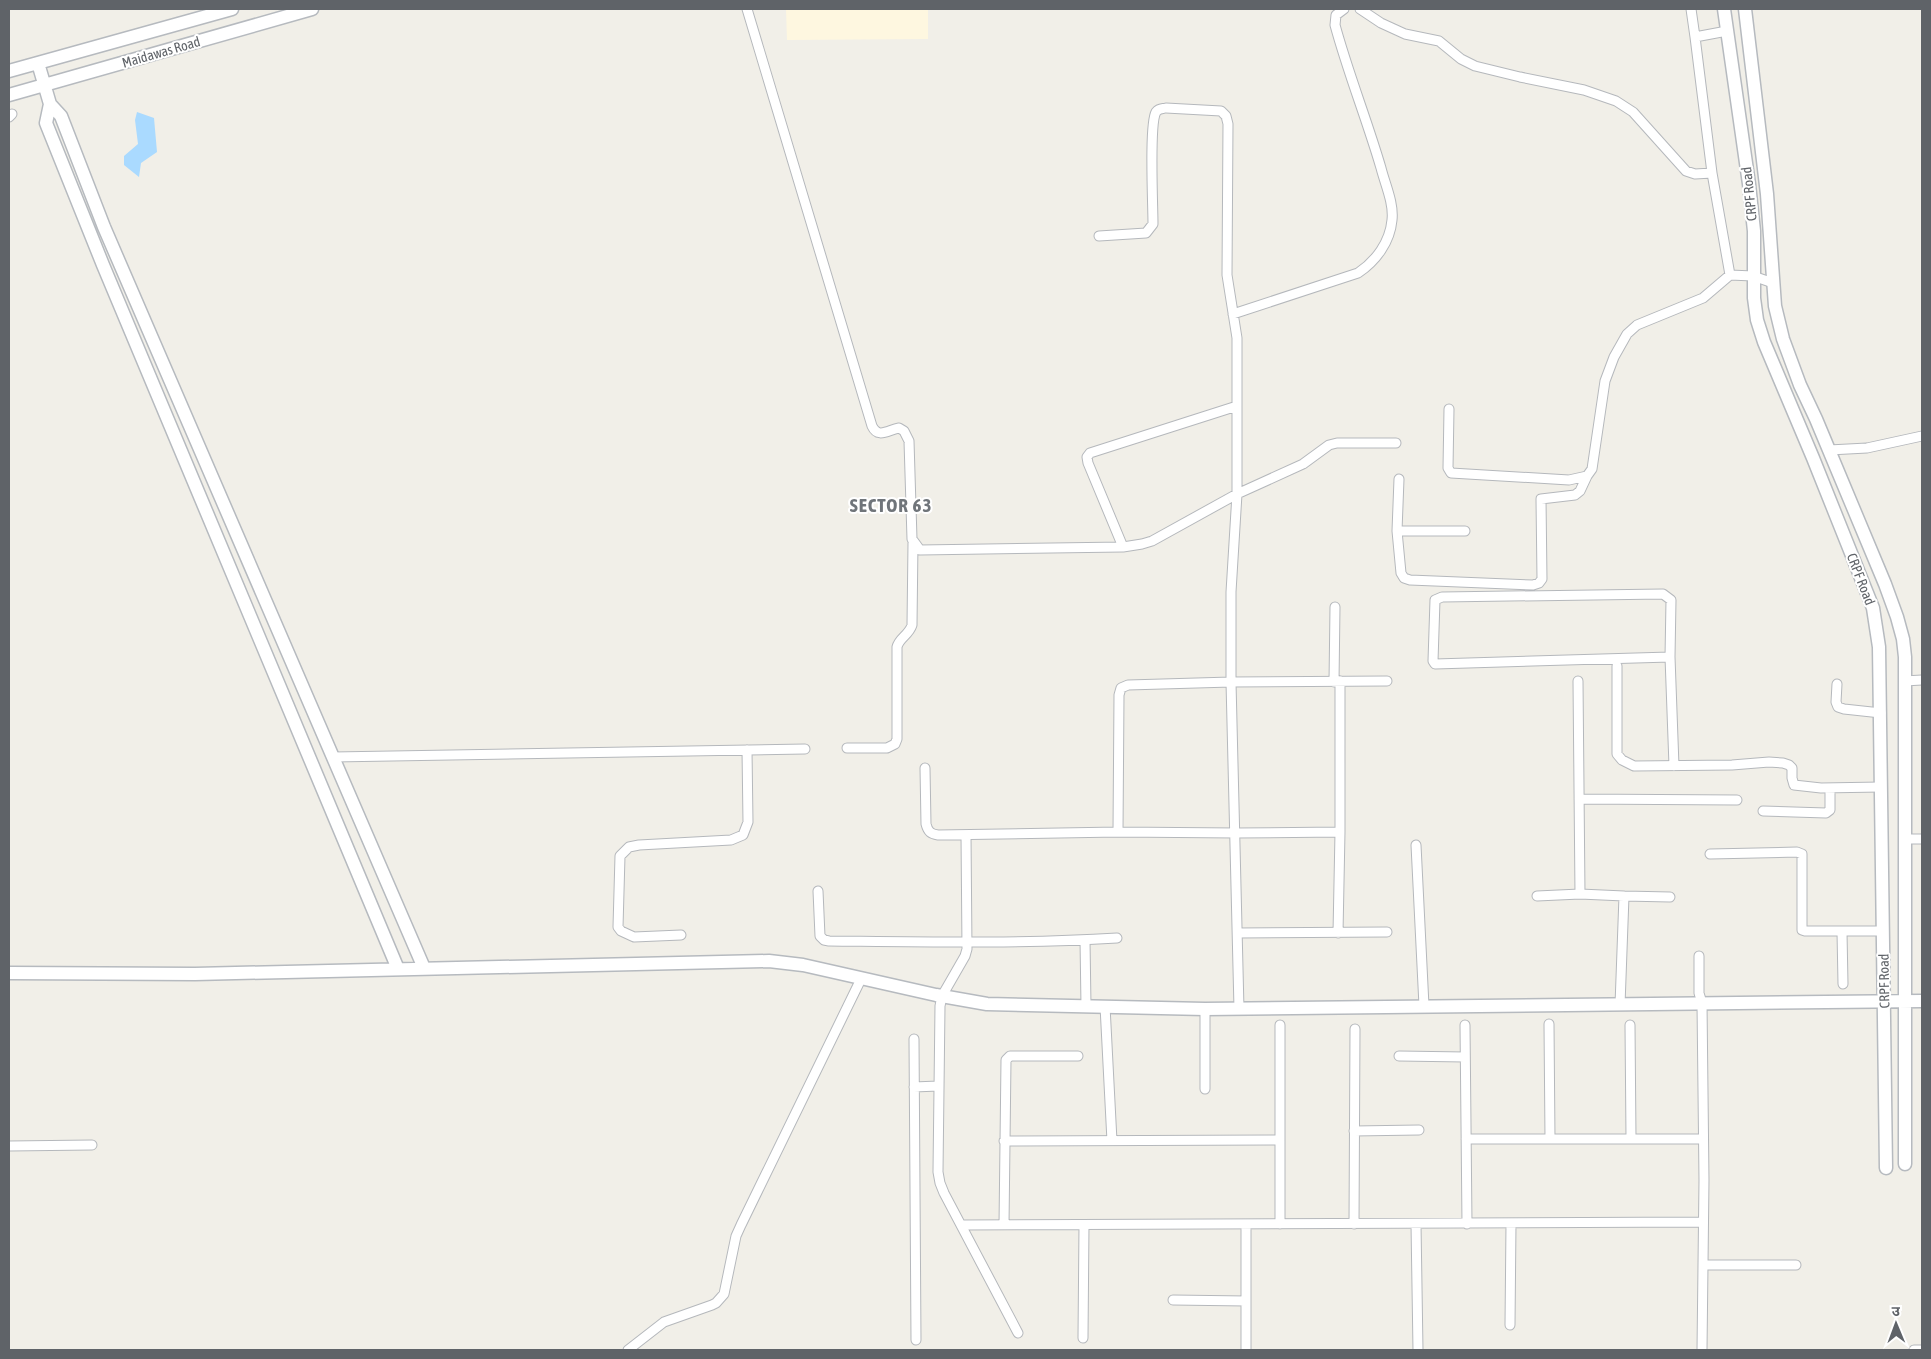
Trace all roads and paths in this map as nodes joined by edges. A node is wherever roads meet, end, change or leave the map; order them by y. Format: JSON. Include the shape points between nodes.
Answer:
{"nodes":[{"id":1,"x":232,"y":9,"type":"edge"},
{"id":2,"x":312,"y":9,"type":"edge"},
{"id":3,"x":748,"y":9,"type":"edge"},
{"id":4,"x":1344,"y":9,"type":"edge"},
{"id":5,"x":1360,"y":9,"type":"edge"},
{"id":6,"x":1691,"y":9,"type":"edge"},
{"id":7,"x":1724,"y":9,"type":"edge"},
{"id":8,"x":1745,"y":9,"type":"edge"},
{"id":9,"x":1727,"y":31,"type":"junction"},
{"id":10,"x":1695,"y":37,"type":"junction"},
{"id":11,"x":38,"y":63,"type":"junction"},
{"id":12,"x":9,"y":71,"type":"edge"},
{"id":13,"x":46,"y":85,"type":"junction"},
{"id":14,"x":9,"y":95,"type":"edge"},
{"id":15,"x":50,"y":104,"type":"junction"},
{"id":16,"x":1712,"y":173,"type":"junction"},
{"id":17,"x":1099,"y":236,"type":"dead end"},
{"id":18,"x":1730,"y":275,"type":"junction"},
{"id":19,"x":1753,"y":276,"type":"junction"},
{"id":20,"x":1774,"y":282,"type":"junction"},
{"id":21,"x":1233,"y":314,"type":"junction"},
{"id":22,"x":1237,"y":406,"type":"junction"},
{"id":23,"x":1449,"y":409,"type":"dead end"},
{"id":24,"x":1922,"y":436,"type":"edge"},
{"id":25,"x":1396,"y":443,"type":"dead end"},
{"id":26,"x":1829,"y":450,"type":"junction"},
{"id":27,"x":1587,"y":476,"type":"junction"},
{"id":28,"x":1399,"y":479,"type":"dead end"},
{"id":29,"x":1236,"y":494,"type":"junction"},
{"id":30,"x":1465,"y":530,"type":"dead end"},
{"id":31,"x":1397,"y":531,"type":"junction"},
{"id":32,"x":913,"y":543,"type":"junction"},
{"id":33,"x":1123,"y":547,"type":"junction"},
{"id":34,"x":1335,"y":607,"type":"dead end"},
{"id":35,"x":1670,"y":657,"type":"junction"},
{"id":36,"x":1617,"y":666,"type":"dead end"},
{"id":37,"x":1922,"y":680,"type":"edge"},
{"id":38,"x":1387,"y":681,"type":"dead end"},
{"id":39,"x":1578,"y":681,"type":"dead end"},
{"id":40,"x":1904,"y":681,"type":"junction"},
{"id":41,"x":1231,"y":682,"type":"junction"},
{"id":42,"x":1337,"y":682,"type":"junction"},
{"id":43,"x":1837,"y":684,"type":"dead end"},
{"id":44,"x":1881,"y":713,"type":"junction"},
{"id":45,"x":805,"y":748,"type":"dead end"},
{"id":46,"x":847,"y":748,"type":"dead end"},
{"id":47,"x":748,"y":750,"type":"junction"},
{"id":48,"x":333,"y":757,"type":"junction"},
{"id":49,"x":1674,"y":766,"type":"junction"},
{"id":50,"x":925,"y":768,"type":"dead end"},
{"id":51,"x":1881,"y":787,"type":"junction"},
{"id":52,"x":1830,"y":788,"type":"junction"},
{"id":53,"x":1579,"y":799,"type":"junction"},
{"id":54,"x":1737,"y":800,"type":"dead end"},
{"id":55,"x":1763,"y":811,"type":"dead end"},
{"id":56,"x":1118,"y":832,"type":"junction"},
{"id":57,"x":1340,"y":832,"type":"junction"},
{"id":58,"x":1236,"y":834,"type":"junction"},
{"id":59,"x":966,"y":835,"type":"junction"},
{"id":60,"x":1905,"y":839,"type":"junction"},
{"id":61,"x":1922,"y":839,"type":"edge"},
{"id":62,"x":1416,"y":845,"type":"dead end"},
{"id":63,"x":1710,"y":854,"type":"dead end"},
{"id":64,"x":818,"y":891,"type":"dead end"},
{"id":65,"x":1580,"y":894,"type":"junction"},
{"id":66,"x":1537,"y":896,"type":"dead end"},
{"id":67,"x":1624,"y":896,"type":"junction"},
{"id":68,"x":1670,"y":897,"type":"dead end"},
{"id":69,"x":1883,"y":931,"type":"junction"},
{"id":70,"x":1238,"y":932,"type":"junction"},
{"id":71,"x":1387,"y":932,"type":"dead end"},
{"id":72,"x":1842,"y":932,"type":"junction"},
{"id":73,"x":1338,"y":933,"type":"junction"},
{"id":74,"x":681,"y":935,"type":"dead end"},
{"id":75,"x":1117,"y":938,"type":"dead end"},
{"id":76,"x":1085,"y":940,"type":"junction"},
{"id":77,"x":967,"y":942,"type":"junction"},
{"id":78,"x":1699,"y":956,"type":"dead end"},
{"id":79,"x":424,"y":968,"type":"junction"},
{"id":80,"x":398,"y":969,"type":"junction"},
{"id":81,"x":9,"y":973,"type":"edge"},
{"id":82,"x":861,"y":979,"type":"junction"},
{"id":83,"x":1843,"y":984,"type":"dead end"},
{"id":84,"x":942,"y":996,"type":"junction"},
{"id":85,"x":1905,"y":1000,"type":"junction"},
{"id":86,"x":1884,"y":1001,"type":"junction"},
{"id":87,"x":1922,"y":1001,"type":"edge"},
{"id":88,"x":1702,"y":1002,"type":"junction"},
{"id":89,"x":1620,"y":1005,"type":"junction"},
{"id":90,"x":1086,"y":1006,"type":"junction"},
{"id":91,"x":1105,"y":1006,"type":"junction"},
{"id":92,"x":1424,"y":1006,"type":"junction"},
{"id":93,"x":1205,"y":1009,"type":"junction"},
{"id":94,"x":1239,"y":1009,"type":"junction"},
{"id":95,"x":1549,"y":1024,"type":"dead end"},
{"id":96,"x":1280,"y":1025,"type":"dead end"},
{"id":97,"x":1465,"y":1025,"type":"dead end"},
{"id":98,"x":1630,"y":1025,"type":"dead end"},
{"id":99,"x":1355,"y":1029,"type":"dead end"},
{"id":100,"x":914,"y":1039,"type":"dead end"},
{"id":101,"x":1078,"y":1056,"type":"dead end"},
{"id":102,"x":1399,"y":1056,"type":"dead end"},
{"id":103,"x":1465,"y":1057,"type":"junction"},
{"id":104,"x":938,"y":1086,"type":"junction"},
{"id":105,"x":914,"y":1087,"type":"junction"},
{"id":106,"x":1205,"y":1089,"type":"dead end"},
{"id":107,"x":1354,"y":1130,"type":"junction"},
{"id":108,"x":1420,"y":1130,"type":"dead end"},
{"id":109,"x":1631,"y":1138,"type":"junction"},
{"id":110,"x":1466,"y":1139,"type":"junction"},
{"id":111,"x":1550,"y":1139,"type":"junction"},
{"id":112,"x":1704,"y":1139,"type":"junction"},
{"id":113,"x":1280,"y":1140,"type":"junction"},
{"id":114,"x":1004,"y":1141,"type":"junction"},
{"id":115,"x":1112,"y":1141,"type":"junction"},
{"id":116,"x":92,"y":1145,"type":"dead end"},
{"id":117,"x":9,"y":1146,"type":"edge"},
{"id":118,"x":1905,"y":1164,"type":"dead end"},
{"id":119,"x":1886,"y":1168,"type":"dead end"},
{"id":120,"x":1703,"y":1222,"type":"junction"},
{"id":121,"x":1246,"y":1224,"type":"junction"},
{"id":122,"x":1280,"y":1224,"type":"junction"},
{"id":123,"x":1354,"y":1224,"type":"junction"},
{"id":124,"x":1416,"y":1224,"type":"junction"},
{"id":125,"x":1467,"y":1224,"type":"junction"},
{"id":126,"x":1511,"y":1224,"type":"junction"},
{"id":127,"x":962,"y":1225,"type":"junction"},
{"id":128,"x":1004,"y":1225,"type":"junction"},
{"id":129,"x":1084,"y":1225,"type":"junction"},
{"id":130,"x":1703,"y":1265,"type":"junction"},
{"id":131,"x":1796,"y":1265,"type":"dead end"},
{"id":132,"x":1172,"y":1300,"type":"dead end"},
{"id":133,"x":1246,"y":1301,"type":"junction"},
{"id":134,"x":1510,"y":1325,"type":"dead end"},
{"id":135,"x":1018,"y":1333,"type":"dead end"},
{"id":136,"x":1083,"y":1338,"type":"dead end"},
{"id":137,"x":916,"y":1340,"type":"dead end"},
{"id":138,"x":628,"y":1350,"type":"edge"},
{"id":139,"x":1246,"y":1350,"type":"edge"},
{"id":140,"x":1418,"y":1350,"type":"edge"},
{"id":141,"x":1702,"y":1350,"type":"edge"},
{"id":142,"x":1914,"y":1350,"type":"edge"},
{"id":143,"x":1922,"y":1350,"type":"edge"}],
"edges":[{"from":1,"to":11,"type":"street","name":"Maidawas Road"},
{"from":2,"to":13,"type":"street","name":"Maidawas Road"},
{"from":3,"to":32,"type":"street","via":[[872,426],[879,433],[887,434],[898,428],[904,431],[909,441]]},
{"from":4,"to":21,"type":"street","via":[[1336,15],[1336,25],[1388,192],[1391,225],[1375,260],[1358,273]]},
{"from":5,"to":16,"type":"street","via":[[1405,34],[1439,41],[1475,66],[1584,90],[1616,101],[1633,112],[1686,171]]},
{"from":6,"to":10,"type":"street"},
{"from":7,"to":9,"type":"street","name":"CRPF Road"},
{"from":8,"to":20,"type":"street"},
{"from":9,"to":10,"type":"street"},
{"from":9,"to":19,"type":"street","name":"CRPF Road","via":[[1751,203]]},
{"from":10,"to":16,"type":"street"},
{"from":11,"to":12,"type":"street","name":"Maidawas Road"},
{"from":11,"to":13,"type":"street"},
{"from":13,"to":14,"type":"street","name":"Maidawas Road"},
{"from":13,"to":15,"type":"street"},
{"from":15,"to":48,"type":"street","via":[[61,116],[104,227]]},
{"from":15,"to":80,"type":"street","via":[[46,122]]},
{"from":16,"to":18,"type":"street"},
{"from":17,"to":21,"type":"street","via":[[1146,233],[1152,224],[1155,113],[1166,108],[1221,110],[1228,124],[1227,275]]},
{"from":18,"to":19,"type":"street"},
{"from":18,"to":27,"type":"street","via":[[1703,298],[1637,325],[1627,334],[1605,381],[1592,469]]},
{"from":19,"to":20,"type":"street"},
{"from":19,"to":44,"type":"street","name":"CRPF Road","via":[[1757,320],[1764,342],[1873,608],[1879,647]]},
{"from":20,"to":26,"type":"street","via":[[1775,306],[1783,339]]},
{"from":21,"to":22,"type":"street","via":[[1237,327]]},
{"from":22,"to":29,"type":"street"},
{"from":22,"to":33,"type":"street","via":[[1090,453],[1088,462]]},
{"from":23,"to":27,"type":"street","via":[[1448,468],[1451,473],[1569,480]]},
{"from":24,"to":26,"type":"street","via":[[1867,448]]},
{"from":25,"to":29,"type":"street","via":[[1329,445],[1303,464]]},
{"from":26,"to":40,"type":"street","via":[[1897,616],[1903,639]]},
{"from":27,"to":31,"type":"street","via":[[1580,492],[1575,495],[1541,499],[1542,579],[1533,585],[1404,578]]},
{"from":28,"to":31,"type":"street"},
{"from":29,"to":33,"type":"street","via":[[1152,541]]},
{"from":29,"to":41,"type":"street"},
{"from":30,"to":31,"type":"street"},
{"from":32,"to":33,"type":"street","via":[[926,551]]},
{"from":32,"to":46,"type":"street","via":[[912,625],[897,647],[896,744],[887,748]]},
{"from":34,"to":42,"type":"street"},
{"from":35,"to":35,"type":"street","via":[[1671,600],[1663,594],[1442,597],[1435,600],[1433,661],[1439,665]]},
{"from":35,"to":49,"type":"street"},
{"from":36,"to":49,"type":"street","via":[[1617,754],[1634,766]]},
{"from":37,"to":40,"type":"street"},
{"from":38,"to":42,"type":"street"},
{"from":39,"to":53,"type":"street"},
{"from":40,"to":60,"type":"street"},
{"from":41,"to":42,"type":"street"},
{"from":41,"to":56,"type":"street","via":[[1128,685],[1121,688]]},
{"from":41,"to":58,"type":"street"},
{"from":42,"to":57,"type":"street"},
{"from":43,"to":44,"type":"street","via":[[1838,707]]},
{"from":44,"to":51,"type":"street","name":"CRPF Road"},
{"from":45,"to":47,"type":"street"},
{"from":47,"to":48,"type":"street"},
{"from":47,"to":74,"type":"street","via":[[748,822],[743,834],[731,840],[639,845],[629,847],[620,856],[618,926],[621,931],[634,937]]},
{"from":48,"to":79,"type":"street"},
{"from":49,"to":52,"type":"street","via":[[1783,763],[1792,768],[1794,785]]},
{"from":50,"to":59,"type":"street","via":[[928,830],[938,835]]},
{"from":51,"to":52,"type":"street"},
{"from":51,"to":69,"type":"street","name":"CRPF Road"},
{"from":52,"to":55,"type":"street","via":[[1830,810],[1826,813]]},
{"from":53,"to":54,"type":"street"},
{"from":53,"to":65,"type":"street"},
{"from":56,"to":58,"type":"street"},
{"from":56,"to":59,"type":"street"},
{"from":57,"to":58,"type":"street"},
{"from":57,"to":73,"type":"street"},
{"from":58,"to":70,"type":"street"},
{"from":59,"to":77,"type":"street"},
{"from":60,"to":61,"type":"street"},
{"from":60,"to":85,"type":"street"},
{"from":62,"to":92,"type":"street"},
{"from":63,"to":72,"type":"street","via":[[1802,854],[1802,930]]},
{"from":64,"to":77,"type":"street","via":[[818,930],[824,940]]},
{"from":65,"to":66,"type":"street"},
{"from":65,"to":67,"type":"street"},
{"from":67,"to":68,"type":"street"},
{"from":67,"to":89,"type":"street"},
{"from":69,"to":72,"type":"street"},
{"from":69,"to":86,"type":"street","name":"CRPF Road"},
{"from":70,"to":73,"type":"street"},
{"from":70,"to":94,"type":"street"},
{"from":71,"to":73,"type":"street"},
{"from":72,"to":83,"type":"street"},
{"from":75,"to":76,"type":"street"},
{"from":76,"to":77,"type":"street"},
{"from":76,"to":90,"type":"street"},
{"from":77,"to":84,"type":"street","via":[[965,956]]},
{"from":78,"to":88,"type":"street"},
{"from":79,"to":80,"type":"street"},
{"from":79,"to":82,"type":"street","via":[[769,961],[803,965]]},
{"from":80,"to":81,"type":"street","via":[[195,974]]},
{"from":82,"to":84,"type":"street"},
{"from":82,"to":138,"type":"street","via":[[736,1236],[724,1294],[712,1305],[664,1322]]},
{"from":84,"to":90,"type":"street","via":[[987,1004]]},
{"from":84,"to":104,"type":"street"},
{"from":85,"to":86,"type":"street"},
{"from":85,"to":87,"type":"street"},
{"from":85,"to":118,"type":"street"},
{"from":86,"to":88,"type":"street"},
{"from":86,"to":119,"type":"street","name":"CRPF Road"},
{"from":88,"to":89,"type":"street"},
{"from":88,"to":112,"type":"street"},
{"from":89,"to":92,"type":"street"},
{"from":90,"to":91,"type":"street"},
{"from":91,"to":93,"type":"street"},
{"from":91,"to":115,"type":"street"},
{"from":92,"to":94,"type":"street"},
{"from":93,"to":94,"type":"street"},
{"from":93,"to":106,"type":"street"},
{"from":95,"to":111,"type":"street"},
{"from":96,"to":113,"type":"street"},
{"from":97,"to":103,"type":"street"},
{"from":98,"to":109,"type":"street"},
{"from":99,"to":107,"type":"street"},
{"from":100,"to":105,"type":"street"},
{"from":101,"to":114,"type":"street","via":[[1010,1056],[1006,1060]]},
{"from":102,"to":103,"type":"street"},
{"from":103,"to":110,"type":"street"},
{"from":104,"to":105,"type":"street"},
{"from":104,"to":127,"type":"street","via":[[940,1183]]},
{"from":105,"to":137,"type":"street"},
{"from":107,"to":108,"type":"street"},
{"from":107,"to":123,"type":"street"},
{"from":109,"to":111,"type":"street"},
{"from":109,"to":112,"type":"street"},
{"from":110,"to":111,"type":"street"},
{"from":110,"to":125,"type":"street"},
{"from":112,"to":120,"type":"street"},
{"from":113,"to":115,"type":"street"},
{"from":113,"to":122,"type":"street"},
{"from":114,"to":115,"type":"street"},
{"from":114,"to":128,"type":"street"},
{"from":116,"to":117,"type":"street"},
{"from":120,"to":126,"type":"street"},
{"from":120,"to":130,"type":"street"},
{"from":121,"to":122,"type":"street"},
{"from":121,"to":129,"type":"street"},
{"from":121,"to":133,"type":"street"},
{"from":122,"to":123,"type":"street"},
{"from":123,"to":124,"type":"street"},
{"from":124,"to":125,"type":"street"},
{"from":124,"to":140,"type":"street"},
{"from":125,"to":126,"type":"street"},
{"from":126,"to":134,"type":"street"},
{"from":127,"to":128,"type":"street"},
{"from":127,"to":135,"type":"street"},
{"from":128,"to":129,"type":"street"},
{"from":129,"to":136,"type":"street"},
{"from":130,"to":131,"type":"street"},
{"from":130,"to":141,"type":"street"},
{"from":132,"to":133,"type":"street"},
{"from":133,"to":139,"type":"street"},
{"from":142,"to":143,"type":"street"}]}
